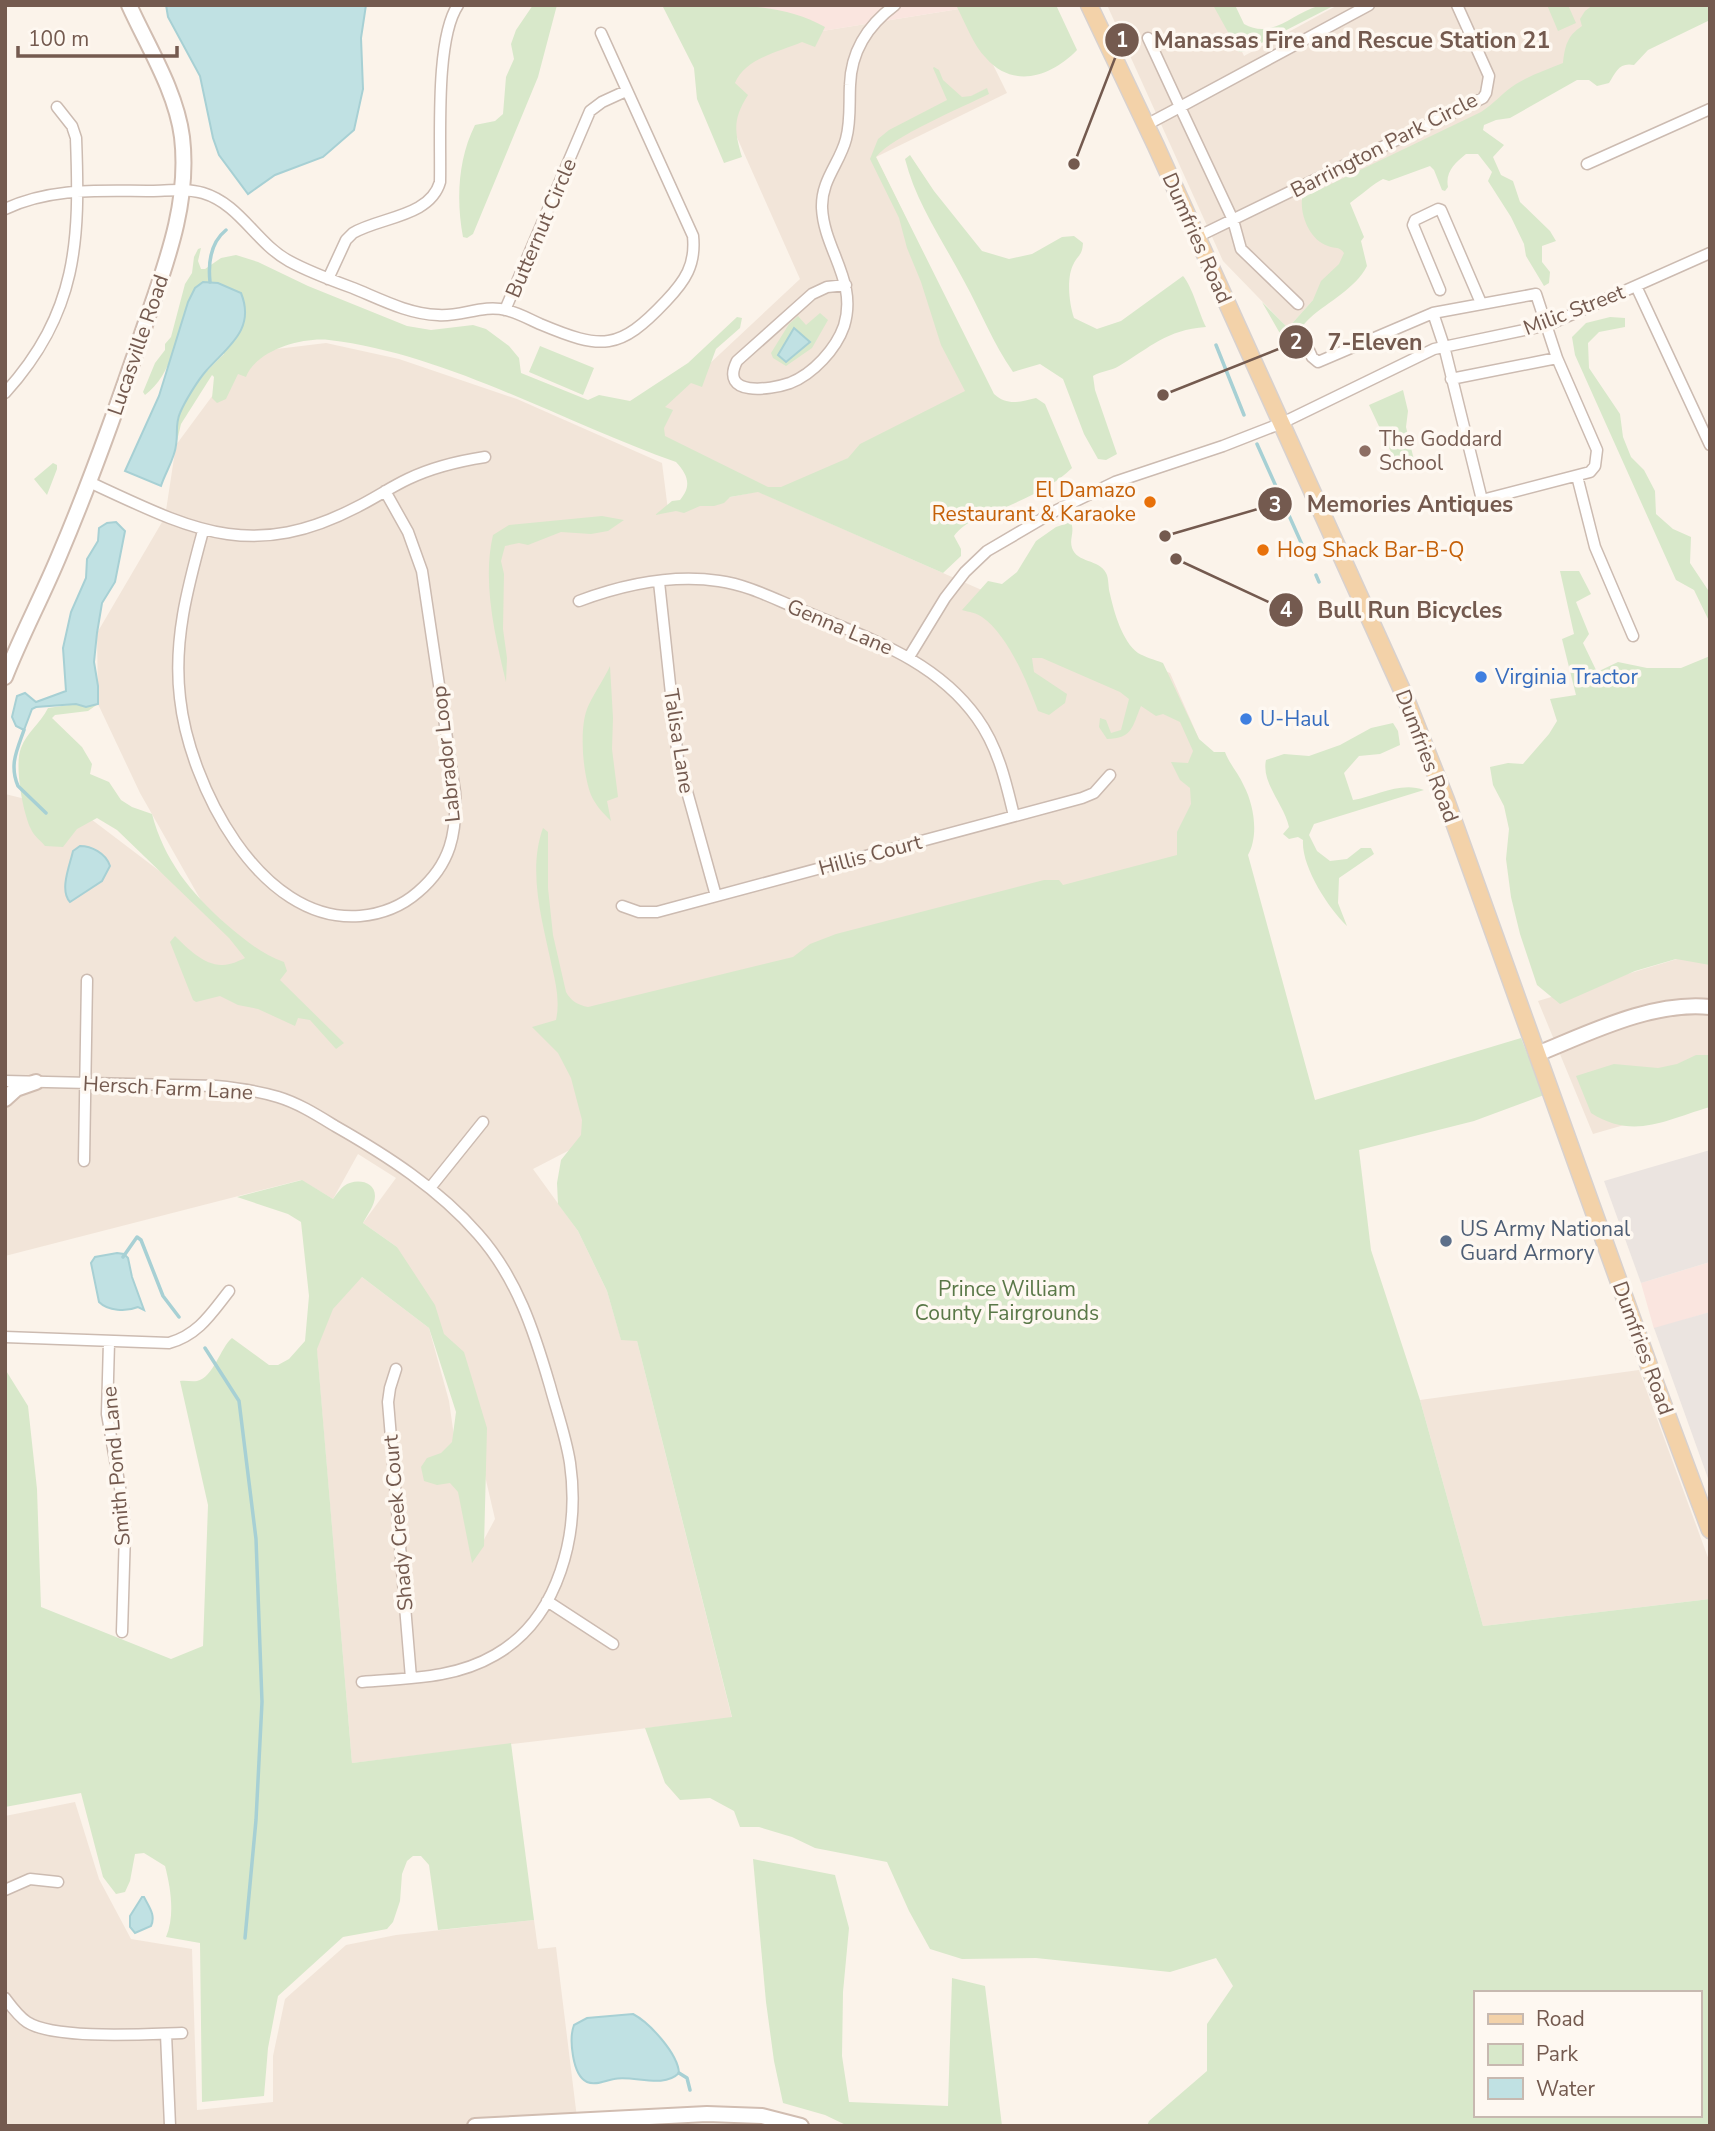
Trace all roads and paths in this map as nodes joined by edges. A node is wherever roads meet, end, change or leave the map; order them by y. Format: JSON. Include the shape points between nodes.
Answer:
{"nodes":[{"id":1,"x":128,"y":5,"type":"edge"},
{"id":2,"x":458,"y":5,"type":"edge"},
{"id":3,"x":895,"y":5,"type":"edge"},
{"id":4,"x":1088,"y":5,"type":"edge"},
{"id":5,"x":1369,"y":5,"type":"edge"},
{"id":6,"x":1457,"y":5,"type":"edge"},
{"id":7,"x":601,"y":33,"type":"dead end"},
{"id":8,"x":1148,"y":38,"type":"dead end"},
{"id":9,"x":626,"y":91,"type":"junction"},
{"id":10,"x":57,"y":107,"type":"dead end"},
{"id":11,"x":1180,"y":107,"type":"junction"},
{"id":12,"x":1710,"y":109,"type":"edge"},
{"id":13,"x":1146,"y":125,"type":"junction"},
{"id":14,"x":1587,"y":164,"type":"dead end"},
{"id":15,"x":78,"y":190,"type":"junction"},
{"id":16,"x":184,"y":191,"type":"junction"},
{"id":17,"x":5,"y":209,"type":"edge"},
{"id":18,"x":1233,"y":220,"type":"junction"},
{"id":19,"x":1197,"y":237,"type":"junction"},
{"id":20,"x":1710,"y":253,"type":"edge"},
{"id":21,"x":328,"y":278,"type":"junction"},
{"id":22,"x":846,"y":285,"type":"junction"},
{"id":23,"x":1636,"y":286,"type":"junction"},
{"id":24,"x":1440,"y":290,"type":"dead end"},
{"id":25,"x":1481,"y":303,"type":"junction"},
{"id":26,"x":1298,"y":304,"type":"dead end"},
{"id":27,"x":505,"y":310,"type":"junction"},
{"id":28,"x":1433,"y":313,"type":"junction"},
{"id":29,"x":1548,"y":325,"type":"junction"},
{"id":30,"x":1303,"y":337,"type":"dead end"},
{"id":31,"x":1444,"y":346,"type":"junction"},
{"id":32,"x":1557,"y":358,"type":"junction"},
{"id":33,"x":1451,"y":379,"type":"junction"},
{"id":34,"x":5,"y":393,"type":"edge"},
{"id":35,"x":1282,"y":423,"type":"junction"},
{"id":36,"x":1710,"y":445,"type":"edge"},
{"id":37,"x":485,"y":457,"type":"dead end"},
{"id":38,"x":1577,"y":476,"type":"junction"},
{"id":39,"x":89,"y":482,"type":"junction"},
{"id":40,"x":385,"y":491,"type":"junction"},
{"id":41,"x":203,"y":531,"type":"junction"},
{"id":42,"x":659,"y":582,"type":"junction"},
{"id":43,"x":579,"y":601,"type":"dead end"},
{"id":44,"x":1633,"y":636,"type":"dead end"},
{"id":45,"x":909,"y":657,"type":"junction"},
{"id":46,"x":5,"y":677,"type":"edge"},
{"id":47,"x":1110,"y":775,"type":"dead end"},
{"id":48,"x":1014,"y":816,"type":"junction"},
{"id":49,"x":716,"y":896,"type":"junction"},
{"id":50,"x":622,"y":906,"type":"dead end"},
{"id":51,"x":87,"y":980,"type":"dead end"},
{"id":52,"x":1710,"y":1007,"type":"edge"},
{"id":53,"x":1537,"y":1054,"type":"junction"},
{"id":54,"x":5,"y":1082,"type":"edge"},
{"id":55,"x":36,"y":1082,"type":"junction"},
{"id":56,"x":85,"y":1083,"type":"junction"},
{"id":57,"x":5,"y":1099,"type":"edge"},
{"id":58,"x":483,"y":1122,"type":"dead end"},
{"id":59,"x":84,"y":1161,"type":"dead end"},
{"id":60,"x":430,"y":1188,"type":"junction"},
{"id":61,"x":229,"y":1292,"type":"dead end"},
{"id":62,"x":5,"y":1338,"type":"edge"},
{"id":63,"x":109,"y":1342,"type":"junction"},
{"id":64,"x":396,"y":1369,"type":"dead end"},
{"id":65,"x":1710,"y":1530,"type":"edge"},
{"id":66,"x":547,"y":1601,"type":"junction"},
{"id":67,"x":122,"y":1632,"type":"dead end"},
{"id":68,"x":612,"y":1644,"type":"dead end"},
{"id":69,"x":411,"y":1678,"type":"junction"},
{"id":70,"x":362,"y":1682,"type":"dead end"},
{"id":71,"x":58,"y":1882,"type":"dead end"},
{"id":72,"x":5,"y":1890,"type":"edge"},
{"id":73,"x":5,"y":1997,"type":"edge"},
{"id":74,"x":182,"y":2033,"type":"dead end"},
{"id":75,"x":166,"y":2034,"type":"junction"},
{"id":76,"x":509,"y":2125,"type":"edge"},
{"id":77,"x":170,"y":2126,"type":"edge"},
{"id":78,"x":475,"y":2126,"type":"edge"},
{"id":79,"x":801,"y":2126,"type":"edge"}],
"edges":[{"from":1,"to":16,"type":"street","name":"Lucasville Road","via":[[177,112]]},
{"from":2,"to":21,"type":"street","via":[[444,45],[437,191],[420,206],[353,233]]},
{"from":3,"to":22,"type":"street","via":[[859,44],[850,76],[847,135],[822,194],[824,223]]},
{"from":4,"to":13,"type":"main road","name":"Dumfries Road"},
{"from":5,"to":11,"type":"street"},
{"from":6,"to":18,"type":"street","name":"Barrington Park Circle","via":[[1489,76],[1483,98]]},
{"from":7,"to":9,"type":"street","name":"Butternut Circle"},
{"from":8,"to":11,"type":"street"},
{"from":9,"to":27,"type":"street","name":"Butternut Circle","via":[[590,111]]},
{"from":9,"to":27,"type":"street","name":"Butternut Circle","via":[[693,236],[693,261],[684,281],[634,332],[608,342],[567,335]]},
{"from":10,"to":15,"type":"street","via":[[76,138]]},
{"from":11,"to":13,"type":"street"},
{"from":11,"to":18,"type":"street"},
{"from":12,"to":14,"type":"street"},
{"from":13,"to":19,"type":"main road","name":"Dumfries Road"},
{"from":15,"to":16,"type":"street"},
{"from":15,"to":17,"type":"street","via":[[36,197]]},
{"from":15,"to":34,"type":"street","via":[[76,241],[65,292],[47,335]]},
{"from":16,"to":21,"type":"street","via":[[218,198],[276,254]]},
{"from":16,"to":39,"type":"street","name":"Lucasville Road","via":[[153,301]]},
{"from":18,"to":19,"type":"street","name":"Barrington Park Circle"},
{"from":18,"to":26,"type":"street","via":[[1244,254]]},
{"from":19,"to":35,"type":"main road","name":"Dumfries Road"},
{"from":20,"to":23,"type":"street","name":"Milic Street"},
{"from":21,"to":27,"type":"street","via":[[425,314]]},
{"from":22,"to":22,"type":"street","via":[[840,334],[824,358],[791,383],[777,387],[738,386],[734,382],[737,361],[812,294]]},
{"from":23,"to":29,"type":"street","name":"Milic Street"},
{"from":23,"to":36,"type":"street"},
{"from":24,"to":25,"type":"street","via":[[1413,225],[1438,209]]},
{"from":25,"to":28,"type":"street"},
{"from":25,"to":29,"type":"street","via":[[1536,294]]},
{"from":28,"to":30,"type":"street","via":[[1318,362]]},
{"from":28,"to":31,"type":"street"},
{"from":29,"to":31,"type":"street","name":"Milic Street"},
{"from":29,"to":32,"type":"street"},
{"from":31,"to":33,"type":"street"},
{"from":31,"to":35,"type":"street","name":"Milic Street"},
{"from":32,"to":33,"type":"street"},
{"from":32,"to":38,"type":"street","via":[[1597,450],[1595,466]]},
{"from":33,"to":38,"type":"street","via":[[1482,500]]},
{"from":35,"to":45,"type":"street","name":"Milic Street","via":[[1115,482],[1025,527],[965,572]]},
{"from":35,"to":53,"type":"main road","name":"Dumfries Road","via":[[1406,699]]},
{"from":37,"to":40,"type":"street","via":[[439,466]]},
{"from":38,"to":44,"type":"street","via":[[1595,547]]},
{"from":39,"to":41,"type":"street"},
{"from":39,"to":46,"type":"street","name":"Lucasville Road"},
{"from":40,"to":41,"type":"street","via":[[336,518],[288,533],[245,536]]},
{"from":40,"to":41,"type":"street","name":"Labrador Loop","via":[[408,532],[422,571],[456,816],[448,853],[423,888],[397,907],[367,916],[324,913],[274,884],[234,838],[208,795],[182,717],[178,667],[181,623]]},
{"from":42,"to":43,"type":"street","name":"Genna Lane","via":[[624,586]]},
{"from":42,"to":45,"type":"street","name":"Genna Lane","via":[[736,584]]},
{"from":42,"to":49,"type":"street","name":"Talisa Lane","via":[[678,759]]},
{"from":45,"to":48,"type":"street","name":"Genna Lane","via":[[945,682],[978,718],[996,753]]},
{"from":47,"to":48,"type":"street","name":"Hillis Court","via":[[1082,799]]},
{"from":48,"to":49,"type":"street","name":"Hillis Court"},
{"from":49,"to":50,"type":"street","name":"Hillis Court","via":[[650,913]]},
{"from":51,"to":56,"type":"street"},
{"from":52,"to":53,"type":"street","via":[[1660,1009]]},
{"from":53,"to":65,"type":"main road","name":"Dumfries Road"},
{"from":54,"to":55,"type":"street","name":"Hersch Farm Lane"},
{"from":55,"to":56,"type":"street","name":"Hersch Farm Lane"},
{"from":55,"to":57,"type":"street"},
{"from":56,"to":59,"type":"street"},
{"from":56,"to":60,"type":"street","name":"Hersch Farm Lane","via":[[216,1086],[280,1098],[350,1134]]},
{"from":58,"to":60,"type":"street"},
{"from":60,"to":66,"type":"street","name":"Hersch Farm Lane","via":[[495,1256],[523,1305],[565,1440],[572,1487],[569,1538]]},
{"from":61,"to":63,"type":"street","via":[[203,1324],[181,1339],[163,1344]]},
{"from":62,"to":63,"type":"street"},
{"from":63,"to":67,"type":"street","name":"Smith Pond Lane","via":[[107,1414],[125,1532]]},
{"from":64,"to":69,"type":"street","name":"Shady Creek Court","via":[[388,1402]]},
{"from":66,"to":68,"type":"street"},
{"from":66,"to":69,"type":"street","name":"Hersch Farm Lane","via":[[528,1627],[498,1654],[461,1670]]},
{"from":69,"to":70,"type":"street","name":"Hersch Farm Lane"},
{"from":71,"to":72,"type":"street","via":[[30,1879]]},
{"from":73,"to":75,"type":"street","via":[[27,2022],[58,2032]]},
{"from":74,"to":75,"type":"street"},
{"from":75,"to":77,"type":"street"},
{"from":76,"to":78,"type":"street"},
{"from":76,"to":79,"type":"street","via":[[707,2113],[762,2116]]}]}
